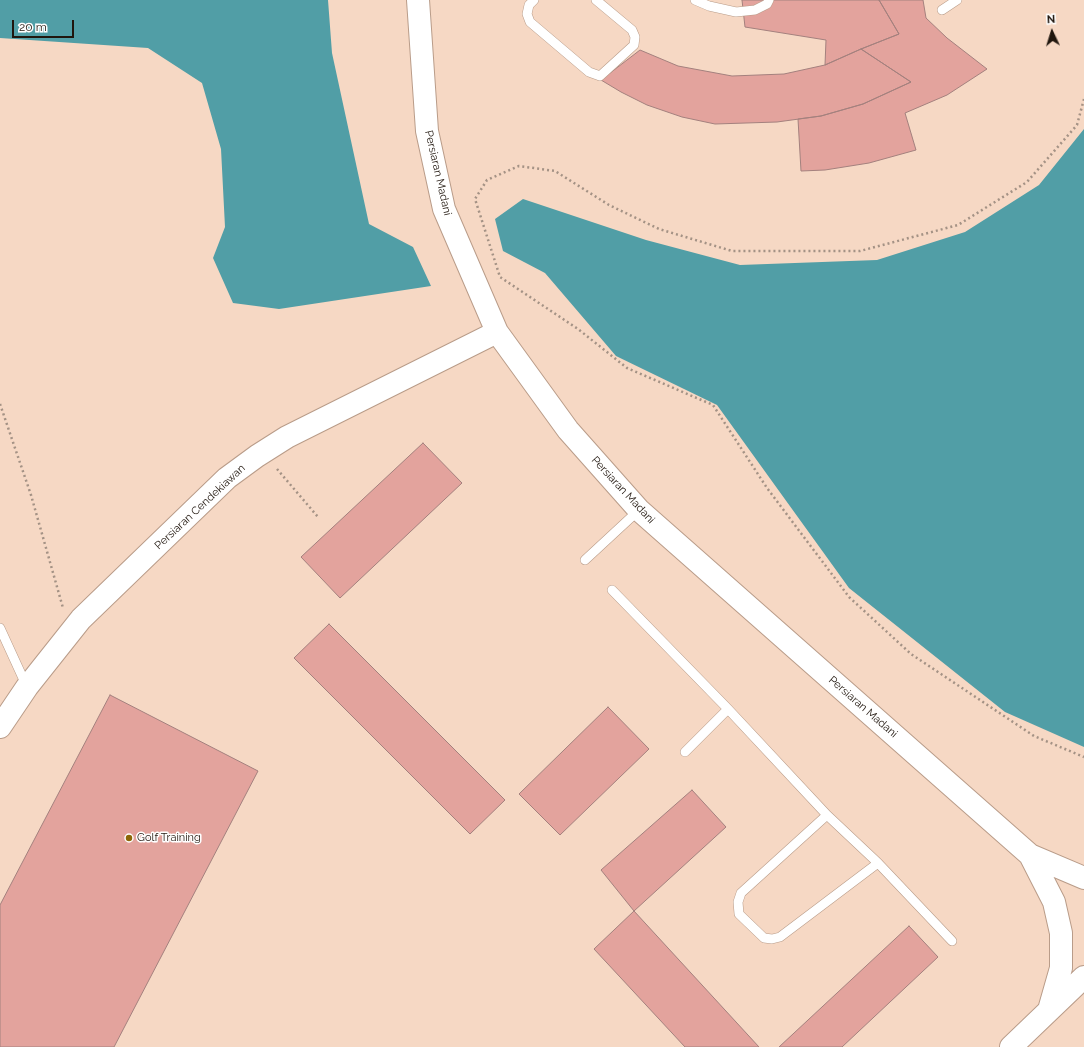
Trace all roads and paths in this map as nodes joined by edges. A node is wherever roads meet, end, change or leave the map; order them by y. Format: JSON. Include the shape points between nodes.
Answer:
{"nodes":[{"id":1,"x":418,"y":0,"type":"edge"},
{"id":2,"x":534,"y":0,"type":"edge"},
{"id":3,"x":596,"y":0,"type":"edge"},
{"id":4,"x":695,"y":0,"type":"edge"},
{"id":5,"x":769,"y":0,"type":"edge"},
{"id":6,"x":957,"y":0,"type":"edge"},
{"id":7,"x":942,"y":10,"type":"dead end"},
{"id":8,"x":1084,"y":99,"type":"edge"},
{"id":9,"x":497,"y":332,"type":"junction"},
{"id":10,"x":0,"y":404,"type":"edge"},
{"id":11,"x":273,"y":465,"type":"dead end"},
{"id":12,"x":639,"y":510,"type":"junction"},
{"id":13,"x":318,"y":517,"type":"dead end"},
{"id":14,"x":586,"y":560,"type":"dead end"},
{"id":15,"x":612,"y":590,"type":"dead end"},
{"id":16,"x":0,"y":628,"type":"edge"},
{"id":17,"x":70,"y":632,"type":"junction"},
{"id":18,"x":27,"y":687,"type":"junction"},
{"id":19,"x":728,"y":709,"type":"junction"},
{"id":20,"x":0,"y":727,"type":"edge"},
{"id":21,"x":685,"y":752,"type":"dead end"},
{"id":22,"x":1084,"y":757,"type":"edge"},
{"id":23,"x":827,"y":815,"type":"junction"},
{"id":24,"x":1030,"y":855,"type":"junction"},
{"id":25,"x":878,"y":863,"type":"junction"},
{"id":26,"x":1084,"y":878,"type":"edge"},
{"id":27,"x":952,"y":940,"type":"dead end"},
{"id":28,"x":1084,"y":977,"type":"edge"},
{"id":29,"x":1049,"y":1010,"type":"junction"},
{"id":30,"x":1011,"y":1047,"type":"edge"}],
"edges":[{"from":1,"to":9,"type":"street","name":"Persiaran Madani","via":[[427,131],[444,209]]},
{"from":2,"to":3,"type":"lane","via":[[527,14],[530,22],[589,72],[600,76],[634,45],[635,37],[632,30]]},
{"from":4,"to":5,"type":"lane","via":[[736,12],[755,10],[767,4]]},
{"from":6,"to":7,"type":"lane"},
{"from":8,"to":22,"type":"path","via":[[1077,126],[1026,182],[958,225],[860,251],[732,250],[659,229],[609,205],[555,172],[519,166],[487,180],[475,199],[500,277],[578,329],[627,368],[713,405],[767,488],[849,596],[911,654],[1034,736]]},
{"from":9,"to":12,"type":"street","name":"Persiaran Madani","via":[[568,430]]},
{"from":9,"to":17,"type":"street","name":"Persiaran Cendekiawan","via":[[287,437],[257,456],[227,478],[81,618]]},
{"from":10,"to":17,"type":"path","via":[[31,495]]},
{"from":11,"to":13,"type":"path"},
{"from":12,"to":14,"type":"lane"},
{"from":12,"to":24,"type":"street","name":"Persiaran Madani"},
{"from":15,"to":19,"type":"lane"},
{"from":16,"to":18,"type":"lane"},
{"from":17,"to":18,"type":"street","name":"Persiaran Cendekiawan"},
{"from":18,"to":20,"type":"street","name":"Persiaran Cendekiawan"},
{"from":19,"to":21,"type":"lane"},
{"from":19,"to":23,"type":"lane"},
{"from":23,"to":25,"type":"lane"},
{"from":23,"to":25,"type":"lane","via":[[741,893],[738,902],[739,914],[764,938],[780,937]]},
{"from":24,"to":26,"type":"street"},
{"from":24,"to":29,"type":"street","via":[[1054,902],[1061,933],[1061,968]]},
{"from":25,"to":27,"type":"lane"},
{"from":28,"to":29,"type":"street"},
{"from":29,"to":30,"type":"street"}]}
